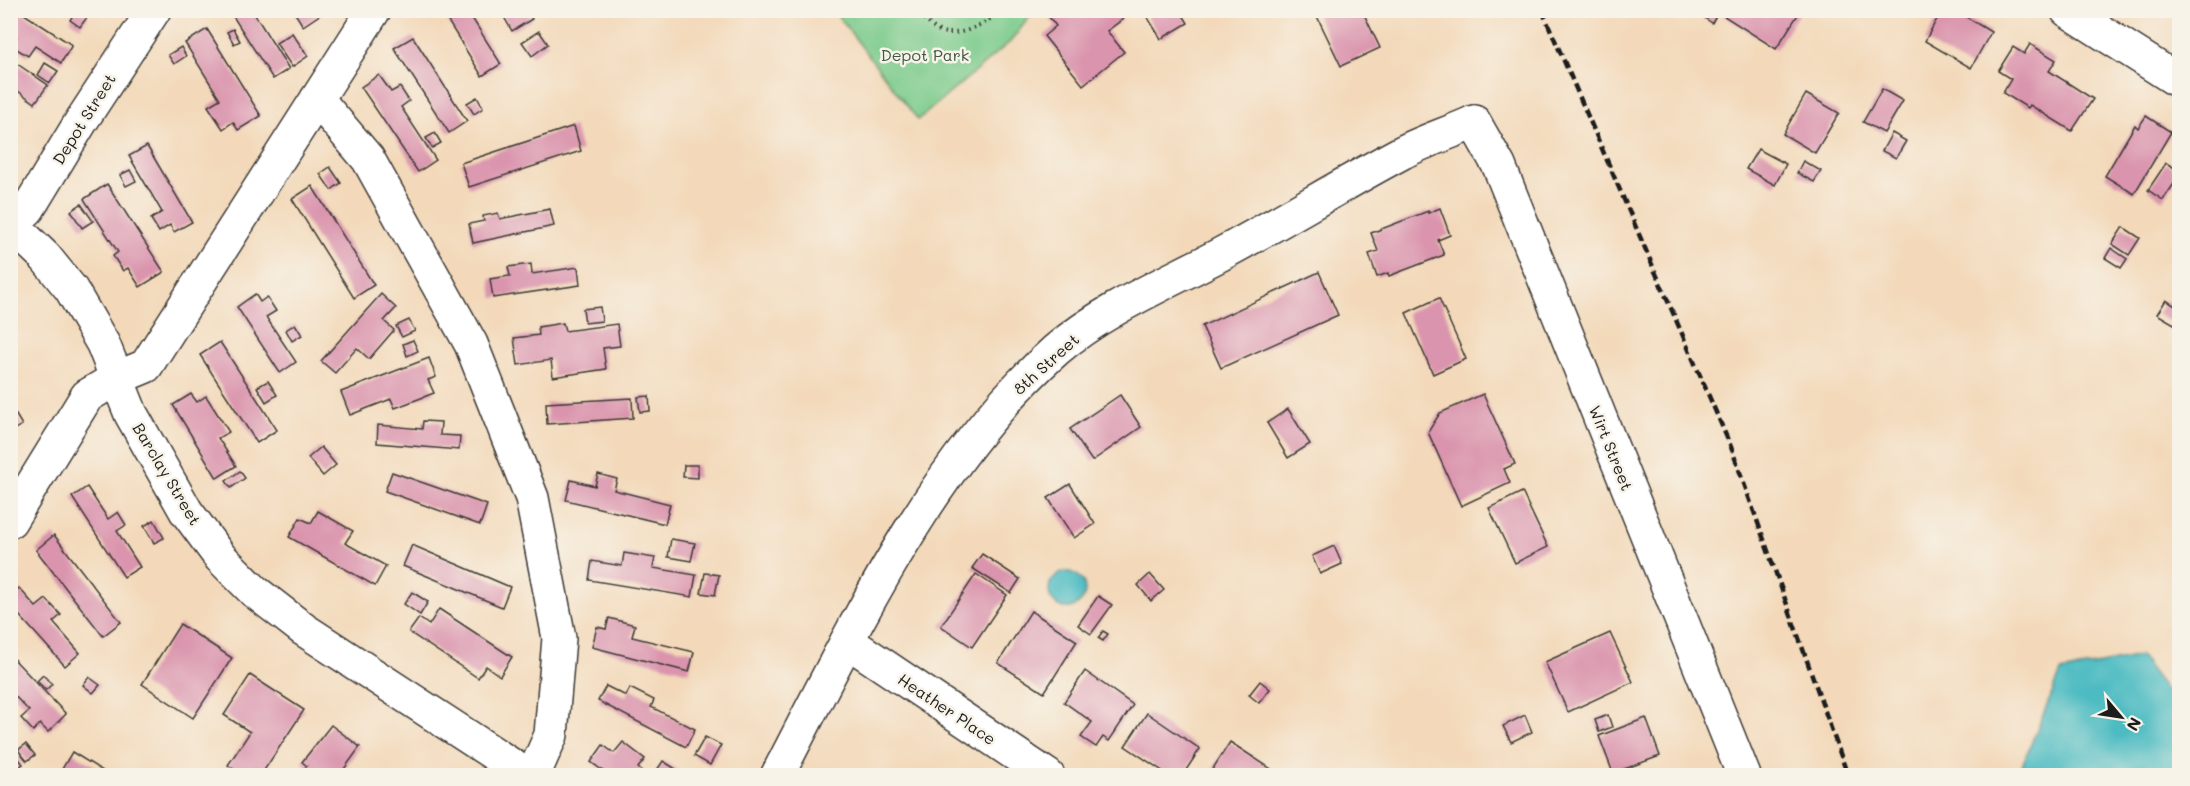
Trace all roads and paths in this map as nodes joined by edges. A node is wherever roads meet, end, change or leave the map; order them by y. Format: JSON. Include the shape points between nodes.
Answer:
{"nodes":[{"id":1,"x":154,"y":10,"type":"edge"},
{"id":2,"x":374,"y":10,"type":"edge"},
{"id":3,"x":916,"y":10,"type":"edge"},
{"id":4,"x":1003,"y":10,"type":"edge"},
{"id":5,"x":2067,"y":10,"type":"edge"},
{"id":6,"x":2180,"y":82,"type":"edge"},
{"id":7,"x":317,"y":99,"type":"junction"},
{"id":8,"x":1476,"y":112,"type":"joint"},
{"id":9,"x":12,"y":226,"type":"edge"},
{"id":10,"x":117,"y":378,"type":"junction"},
{"id":11,"x":10,"y":521,"type":"edge"},
{"id":12,"x":847,"y":641,"type":"junction"},
{"id":13,"x":528,"y":776,"type":"edge"},
{"id":14,"x":533,"y":776,"type":"edge"},
{"id":15,"x":777,"y":776,"type":"edge"},
{"id":16,"x":1048,"y":776,"type":"edge"},
{"id":17,"x":1744,"y":776,"type":"edge"}],
"edges":[{"from":1,"to":9,"type":"street","name":"Depot Street","via":[[28,209]]},
{"from":2,"to":7,"type":"street"},
{"from":3,"to":4,"type":"path","via":[[938,30],[957,33],[986,24]]},
{"from":5,"to":6,"type":"street"},
{"from":7,"to":10,"type":"street","via":[[146,366]]},
{"from":7,"to":14,"type":"street","via":[[368,159],[471,344],[532,498],[559,638],[551,735]]},
{"from":8,"to":12,"type":"street","name":"8th Street","via":[[1104,316],[1058,349],[1002,405],[952,468],[917,519]]},
{"from":8,"to":17,"type":"street","name":"Wirt Street"},
{"from":9,"to":10,"type":"street","name":"Barclay Street","via":[[45,256],[71,289],[103,344]]},
{"from":10,"to":11,"type":"street","via":[[87,396]]},
{"from":10,"to":13,"type":"street","name":"Barclay Street","via":[[131,414],[186,511],[220,556],[254,591],[303,629]]},
{"from":12,"to":15,"type":"street","name":"8th Street"},
{"from":12,"to":16,"type":"street","name":"Heather Place"}]}
